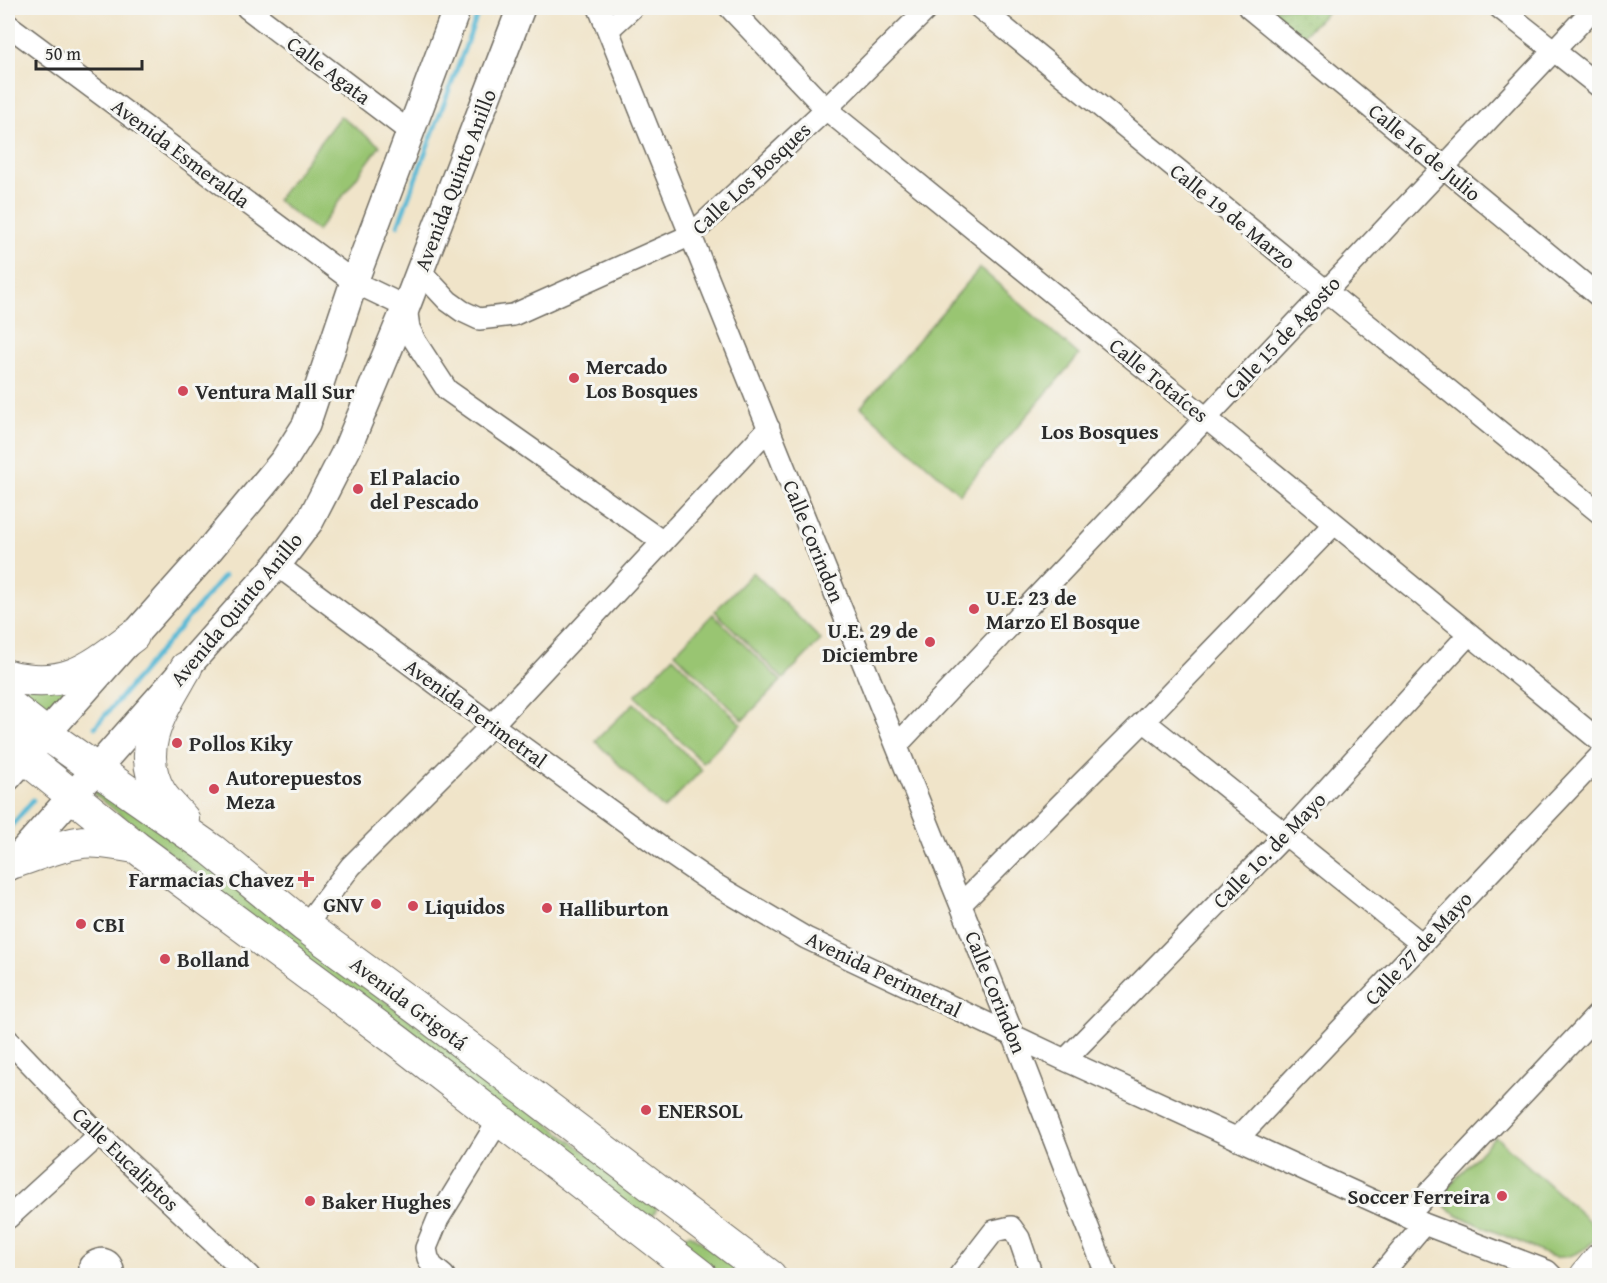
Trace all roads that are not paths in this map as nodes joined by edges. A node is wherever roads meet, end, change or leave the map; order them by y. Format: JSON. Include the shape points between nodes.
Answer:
{"nodes":[{"id":1,"x":248,"y":8,"type":"edge"},
{"id":2,"x":457,"y":8,"type":"edge"},
{"id":3,"x":521,"y":8,"type":"edge"},
{"id":4,"x":599,"y":8,"type":"edge"},
{"id":5,"x":632,"y":8,"type":"edge"},
{"id":6,"x":730,"y":8,"type":"edge"},
{"id":7,"x":928,"y":8,"type":"edge"},
{"id":8,"x":980,"y":8,"type":"edge"},
{"id":9,"x":1249,"y":8,"type":"edge"},
{"id":10,"x":1500,"y":8,"type":"edge"},
{"id":11,"x":1594,"y":8,"type":"edge"},
{"id":12,"x":8,"y":25,"type":"edge"},
{"id":13,"x":608,"y":30,"type":"junction"},
{"id":14,"x":1553,"y":51,"type":"junction"},
{"id":15,"x":1599,"y":87,"type":"edge"},
{"id":16,"x":826,"y":109,"type":"junction"},
{"id":17,"x":410,"y":132,"type":"junction"},
{"id":18,"x":1443,"y":167,"type":"junction"},
{"id":19,"x":691,"y":235,"type":"junction"},
{"id":20,"x":420,"y":271,"type":"junction"},
{"id":21,"x":354,"y":282,"type":"junction"},
{"id":22,"x":1326,"y":291,"type":"junction"},
{"id":23,"x":1599,"y":297,"type":"edge"},
{"id":24,"x":406,"y":307,"type":"junction"},
{"id":25,"x":1206,"y":418,"type":"junction"},
{"id":26,"x":769,"y":428,"type":"junction"},
{"id":27,"x":1599,"y":513,"type":"edge"},
{"id":28,"x":1334,"y":524,"type":"junction"},
{"id":29,"x":663,"y":542,"type":"junction"},
{"id":30,"x":277,"y":565,"type":"junction"},
{"id":31,"x":1469,"y":634,"type":"junction"},
{"id":32,"x":133,"y":636,"type":"junction"},
{"id":33,"x":186,"y":668,"type":"junction"},
{"id":34,"x":8,"y":676,"type":"edge"},
{"id":35,"x":8,"y":704,"type":"edge"},
{"id":36,"x":1144,"y":721,"type":"junction"},
{"id":37,"x":492,"y":725,"type":"junction"},
{"id":38,"x":46,"y":734,"type":"junction"},
{"id":39,"x":1599,"y":741,"type":"edge"},
{"id":40,"x":897,"y":745,"type":"junction"},
{"id":41,"x":1599,"y":756,"type":"edge"},
{"id":42,"x":14,"y":759,"type":"edge"},
{"id":43,"x":96,"y":769,"type":"junction"},
{"id":44,"x":72,"y":796,"type":"junction"},
{"id":45,"x":1286,"y":834,"type":"junction"},
{"id":46,"x":136,"y":847,"type":"junction"},
{"id":47,"x":212,"y":850,"type":"junction"},
{"id":48,"x":11,"y":865,"type":"edge"},
{"id":49,"x":961,"y":904,"type":"junction"},
{"id":50,"x":305,"y":926,"type":"junction"},
{"id":51,"x":1422,"y":944,"type":"junction"},
{"id":52,"x":1599,"y":1012,"type":"edge"},
{"id":53,"x":1014,"y":1037,"type":"junction"},
{"id":54,"x":8,"y":1040,"type":"edge"},
{"id":55,"x":1065,"y":1060,"type":"junction"},
{"id":56,"x":499,"y":1119,"type":"junction"},
{"id":57,"x":99,"y":1135,"type":"junction"},
{"id":58,"x":1237,"y":1139,"type":"junction"},
{"id":59,"x":661,"y":1193,"type":"junction"},
{"id":60,"x":8,"y":1218,"type":"edge"},
{"id":61,"x":1416,"y":1220,"type":"junction"},
{"id":62,"x":704,"y":1226,"type":"junction"},
{"id":63,"x":641,"y":1229,"type":"junction"},
{"id":64,"x":1599,"y":1259,"type":"edge"},
{"id":65,"x":690,"y":1268,"type":"edge"},
{"id":66,"x":90,"y":1275,"type":"edge"},
{"id":67,"x":113,"y":1275,"type":"edge"},
{"id":68,"x":249,"y":1275,"type":"edge"},
{"id":69,"x":444,"y":1275,"type":"edge"},
{"id":70,"x":770,"y":1275,"type":"edge"},
{"id":71,"x":959,"y":1275,"type":"edge"},
{"id":72,"x":1032,"y":1275,"type":"edge"},
{"id":73,"x":1107,"y":1275,"type":"edge"},
{"id":74,"x":1380,"y":1275,"type":"edge"},
{"id":75,"x":1552,"y":1275,"type":"edge"},
{"id":76,"x":1586,"y":1275,"type":"edge"}],
"edges":[{"from":1,"to":17,"type":"street","name":"Calle Agata"},
{"from":2,"to":17,"type":"main road"},
{"from":3,"to":20,"type":"main road","name":"Avenida Quinto Anillo"},
{"from":4,"to":13,"type":"street","name":"Calle Corindon"},
{"from":5,"to":13,"type":"street"},
{"from":6,"to":16,"type":"street","name":"Calle Totaíces"},
{"from":7,"to":16,"type":"street","name":"Calle Los Bosques"},
{"from":8,"to":22,"type":"street","name":"Calle 19 de Marzo"},
{"from":9,"to":18,"type":"street","name":"Calle 16 de Julio"},
{"from":10,"to":14,"type":"street"},
{"from":11,"to":14,"type":"street","name":"Calle 15 de Agosto"},
{"from":12,"to":21,"type":"street","name":"Avenida Esmeralda"},
{"from":13,"to":19,"type":"street","name":"Calle Corindon"},
{"from":14,"to":15,"type":"street"},
{"from":14,"to":18,"type":"street","name":"Calle 15 de Agosto"},
{"from":16,"to":19,"type":"street","name":"Calle Los Bosques"},
{"from":16,"to":25,"type":"street","name":"Calle Totaíces"},
{"from":17,"to":21,"type":"main road"},
{"from":18,"to":22,"type":"street","name":"Calle 15 de Agosto"},
{"from":18,"to":23,"type":"street","name":"Calle 16 de Julio"},
{"from":19,"to":20,"type":"street","name":"Calle Los Bosques","via":[[513,315],[479,318],[462,311]]},
{"from":19,"to":26,"type":"street","name":"Calle Corindon"},
{"from":20,"to":24,"type":"main road","name":"Avenida Quinto Anillo"},
{"from":21,"to":24,"type":"street"},
{"from":21,"to":32,"type":"main road","via":[[306,425],[284,460]]},
{"from":22,"to":25,"type":"street","name":"Calle 15 de Agosto"},
{"from":22,"to":27,"type":"street","name":"Calle 19 de Marzo"},
{"from":24,"to":29,"type":"street","via":[[415,341],[447,390]]},
{"from":24,"to":30,"type":"main road","name":"Avenida Quinto Anillo","via":[[330,484],[310,521]]},
{"from":25,"to":28,"type":"street","name":"Calle Totaíces"},
{"from":25,"to":40,"type":"street","name":"Calle 15 de Agosto"},
{"from":26,"to":29,"type":"street"},
{"from":26,"to":40,"type":"street","name":"Calle Corindon"},
{"from":28,"to":31,"type":"street","name":"Calle Totaíces"},
{"from":28,"to":36,"type":"street"},
{"from":29,"to":37,"type":"street"},
{"from":30,"to":33,"type":"main road","name":"Avenida Quinto Anillo"},
{"from":30,"to":37,"type":"street","name":"Avenida Perimetral"},
{"from":31,"to":39,"type":"street","name":"Calle Totaíces"},
{"from":31,"to":45,"type":"street","name":"Calle 1o. de Mayo"},
{"from":32,"to":34,"type":"highway","via":[[95,664],[68,677],[43,682]]},
{"from":32,"to":38,"type":"main road"},
{"from":33,"to":43,"type":"main road","name":"Avenida Quinto Anillo"},
{"from":33,"to":47,"type":"highway","via":[[153,732],[150,763],[162,795]]},
{"from":35,"to":38,"type":"highway","name":"Avenida Grigotá"},
{"from":36,"to":45,"type":"street"},
{"from":36,"to":49,"type":"street"},
{"from":37,"to":50,"type":"street","via":[[351,866]]},
{"from":37,"to":53,"type":"street","name":"Avenida Perimetral","via":[[711,882],[806,938]]},
{"from":38,"to":42,"type":"main road"},
{"from":38,"to":43,"type":"highway","name":"Avenida Grigotá"},
{"from":40,"to":49,"type":"street","name":"Calle Corindon"},
{"from":41,"to":51,"type":"street","name":"Calle 27 de Mayo"},
{"from":42,"to":44,"type":"highway","name":"Avenida Grigotá"},
{"from":43,"to":44,"type":"main road","name":"Avenida Quinto Anillo"},
{"from":43,"to":47,"type":"highway","name":"Avenida Grigotá"},
{"from":44,"to":46,"type":"highway","name":"Avenida Grigotá"},
{"from":44,"to":48,"type":"main road","name":"Avenida Quinto Anillo"},
{"from":45,"to":51,"type":"street"},
{"from":45,"to":55,"type":"street","name":"Calle 1o. de Mayo"},
{"from":46,"to":48,"type":"highway","via":[[85,842]]},
{"from":46,"to":56,"type":"highway","name":"Avenida Grigotá"},
{"from":47,"to":50,"type":"highway","name":"Avenida Grigotá"},
{"from":49,"to":53,"type":"street","name":"Calle Corindon"},
{"from":50,"to":59,"type":"highway","name":"Avenida Grigotá"},
{"from":51,"to":58,"type":"street","name":"Calle 27 de Mayo"},
{"from":52,"to":61,"type":"street"},
{"from":53,"to":55,"type":"street","name":"Avenida Perimetral"},
{"from":53,"to":73,"type":"street","name":"Calle Corindon"},
{"from":54,"to":57,"type":"street","name":"Calle Eucaliptos"},
{"from":55,"to":58,"type":"street","name":"Avenida Perimetral"},
{"from":56,"to":63,"type":"highway","name":"Avenida Grigotá"},
{"from":56,"to":69,"type":"street","via":[[438,1219],[426,1248],[432,1266]]},
{"from":57,"to":60,"type":"street"},
{"from":57,"to":68,"type":"street","name":"Calle Eucaliptos"},
{"from":58,"to":61,"type":"street","name":"Avenida Perimetral"},
{"from":59,"to":62,"type":"highway","name":"Avenida Grigotá"},
{"from":59,"to":63,"type":"highway","via":[[661,1219]]},
{"from":61,"to":74,"type":"street"},
{"from":61,"to":75,"type":"street","name":"Avenida Perimetral"},
{"from":62,"to":65,"type":"highway","via":[[690,1226],[680,1233],[676,1246]]},
{"from":62,"to":70,"type":"highway","name":"Avenida Grigotá"},
{"from":63,"to":65,"type":"highway","name":"Avenida Grigotá"},
{"from":64,"to":76,"type":"highway"},
{"from":66,"to":67,"type":"street","via":[[90,1265],[100,1259],[111,1264]]},
{"from":71,"to":72,"type":"street","via":[[994,1231],[1011,1227]]}]}
